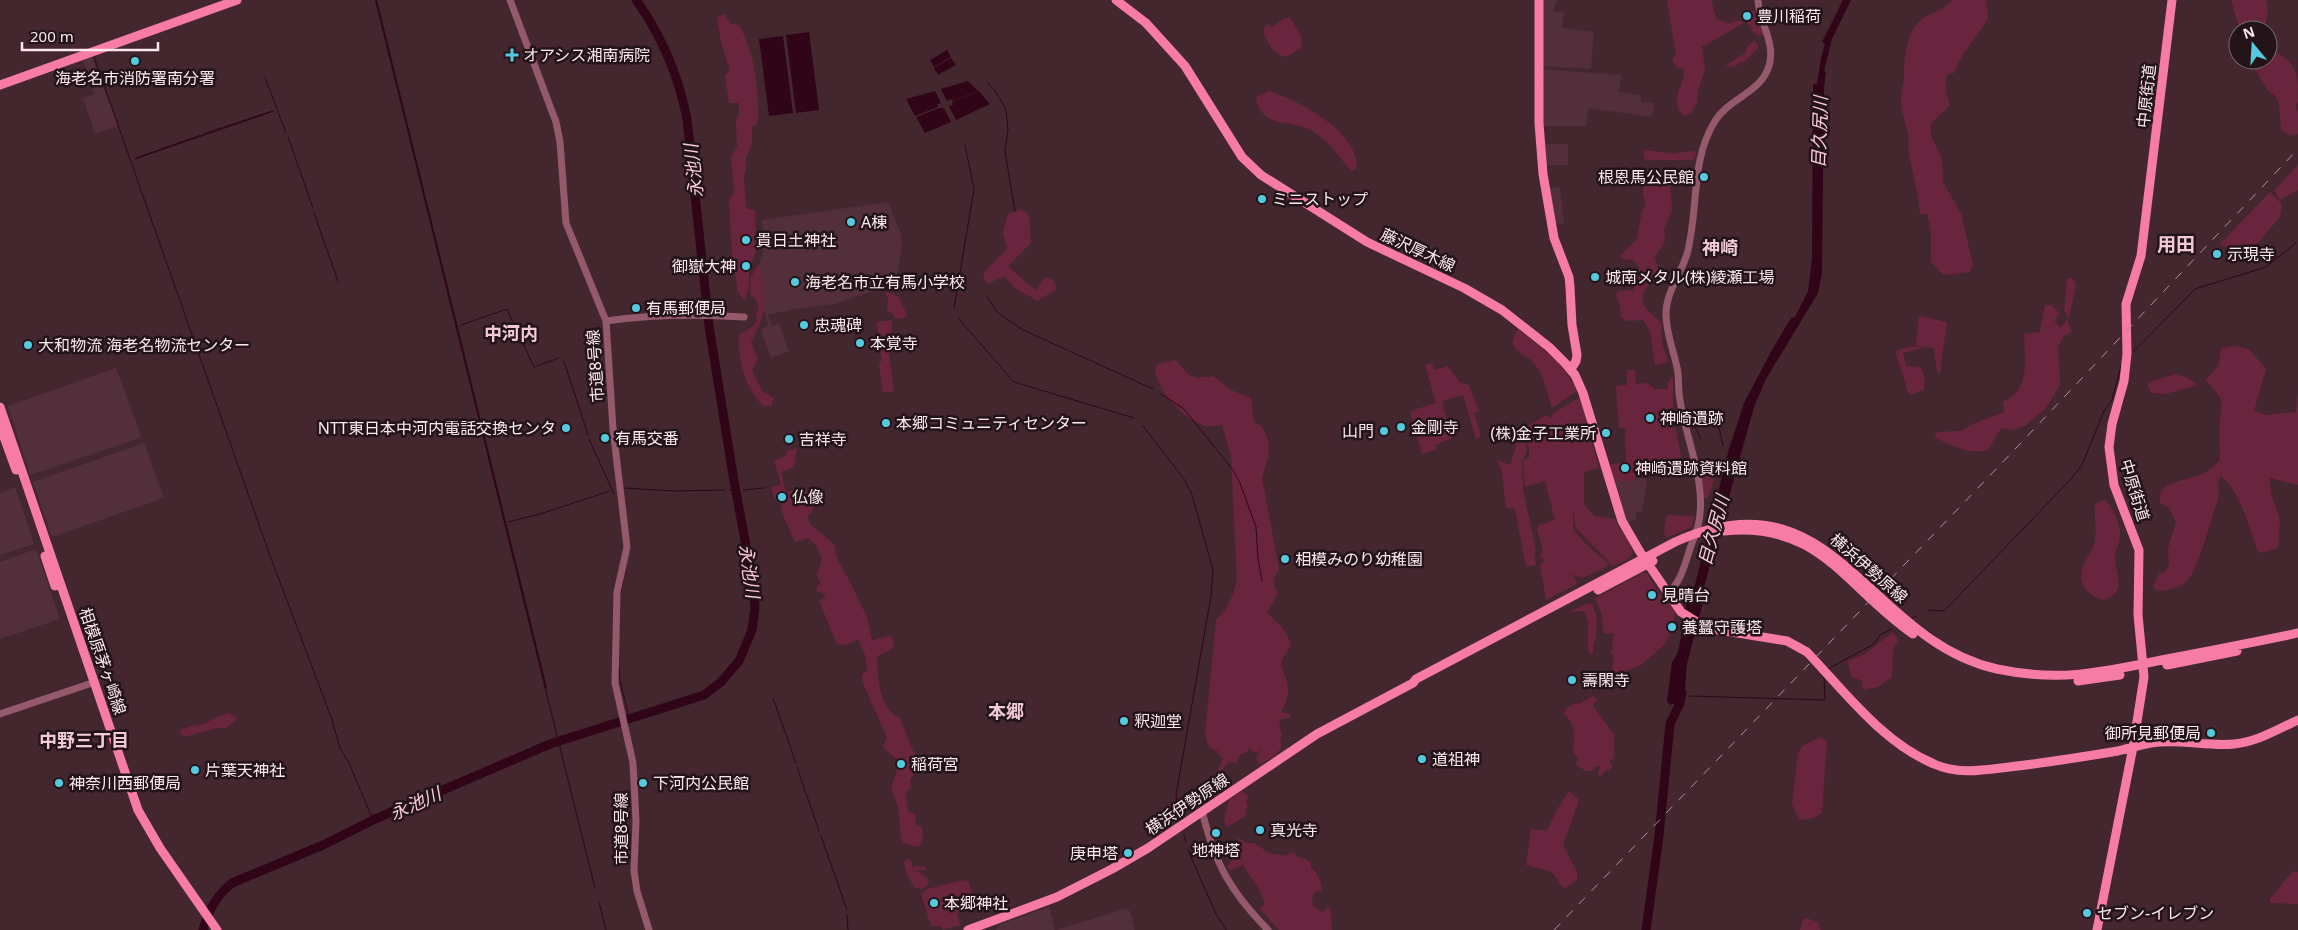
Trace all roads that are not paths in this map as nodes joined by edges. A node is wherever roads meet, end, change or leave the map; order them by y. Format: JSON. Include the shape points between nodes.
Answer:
{"nodes":[{"id":1,"x":237,"y":0,"type":"edge"},
{"id":2,"x":510,"y":0,"type":"edge"},
{"id":3,"x":1116,"y":0,"type":"edge"},
{"id":4,"x":1539,"y":0,"type":"edge"},
{"id":5,"x":1758,"y":0,"type":"edge"},
{"id":6,"x":2172,"y":0,"type":"edge"},
{"id":7,"x":0,"y":85,"type":"edge"},
{"id":8,"x":744,"y":317,"type":"dead end"},
{"id":9,"x":606,"y":321,"type":"junction"},
{"id":10,"x":1570,"y":369,"type":"junction"},
{"id":11,"x":0,"y":407,"type":"edge"},
{"id":12,"x":0,"y":425,"type":"edge"},
{"id":13,"x":1646,"y":561,"type":"junction"},
{"id":14,"x":1667,"y":594,"type":"junction"},
{"id":15,"x":2298,"y":633,"type":"edge"},
{"id":16,"x":2298,"y":639,"type":"edge"},
{"id":17,"x":2144,"y":667,"type":"junction"},
{"id":18,"x":89,"y":684,"type":"junction"},
{"id":19,"x":0,"y":714,"type":"edge"},
{"id":20,"x":2298,"y":720,"type":"edge"},
{"id":21,"x":2133,"y":747,"type":"junction"},
{"id":22,"x":1202,"y":811,"type":"junction"},
{"id":23,"x":203,"y":914,"type":"junction"},
{"id":24,"x":990,"y":926,"type":"edge"},
{"id":25,"x":213,"y":928,"type":"edge"},
{"id":26,"x":649,"y":930,"type":"edge"},
{"id":27,"x":968,"y":930,"type":"edge"},
{"id":28,"x":1268,"y":930,"type":"edge"},
{"id":29,"x":2098,"y":930,"type":"edge"}],
"edges":[{"from":1,"to":7,"type":"main road"},
{"from":2,"to":9,"type":"street","name":"市道8号線","via":[[556,122],[568,230]]},
{"from":3,"to":10,"type":"main road","name":"藤沢厚木線","via":[[1146,23],[1185,66],[1242,157],[1261,175],[1367,242],[1484,298],[1528,329]]},
{"from":4,"to":10,"type":"main road","via":[[1539,123],[1543,174],[1554,238],[1569,277],[1577,355]]},
{"from":5,"to":14,"type":"street","via":[[1759,15],[1770,44],[1769,66],[1758,84],[1721,112],[1708,134],[1700,162],[1686,256],[1666,304],[1668,341],[1678,373],[1679,398],[1698,483],[1700,509],[1698,525],[1678,583]]},
{"from":6,"to":17,"type":"main road","name":"中原街道","via":[[2141,256],[2126,304],[2124,381],[2109,447],[2114,485],[2139,550],[2138,615]]},
{"from":8,"to":9,"type":"street","via":[[656,314]]},
{"from":9,"to":26,"type":"street","name":"市道8号線","via":[[613,429],[626,547],[618,581],[615,683],[633,763],[635,880]]},
{"from":10,"to":13,"type":"main road","name":"藤沢厚木線","via":[[1583,393],[1616,507]]},
{"from":11,"to":23,"type":"main road","name":"相模原茅ヶ崎線","via":[[138,810]]},
{"from":12,"to":18,"type":"main road","name":"相模原茅ヶ崎線"},
{"from":13,"to":14,"type":"main road"},
{"from":13,"to":17,"type":"main road","name":"横浜伊勢原線","via":[[1710,528],[1736,524],[1769,526],[1793,535],[1834,564],[1907,630],[1950,657],[1975,668],[2004,676],[2051,682],[2094,680]]},
{"from":13,"to":22,"type":"main road","name":"横浜伊勢原線","via":[[1416,679],[1317,734]]},
{"from":14,"to":21,"type":"main road","via":[[1682,613],[1700,625],[1787,641],[1807,652],[1860,710],[1891,737],[1935,765],[1988,770]]},
{"from":15,"to":17,"type":"main road","name":"横浜伊勢原線"},
{"from":16,"to":17,"type":"main road","name":"横浜伊勢原線"},
{"from":17,"to":21,"type":"main road","name":"中原街道"},
{"from":18,"to":19,"type":"street"},
{"from":18,"to":23,"type":"main road","name":"相模原茅ヶ崎線","via":[[140,827],[162,862]]},
{"from":20,"to":21,"type":"main road","via":[[2236,744],[2163,742]]},
{"from":21,"to":29,"type":"main road","name":"中原街道"},
{"from":22,"to":24,"type":"main road","name":"横浜伊勢原線","via":[[1103,874]]},
{"from":22,"to":28,"type":"street","via":[[1216,857],[1230,885],[1244,906]]},
{"from":23,"to":25,"type":"main road"},
{"from":24,"to":27,"type":"main road","name":"横浜伊勢原線"}]}
